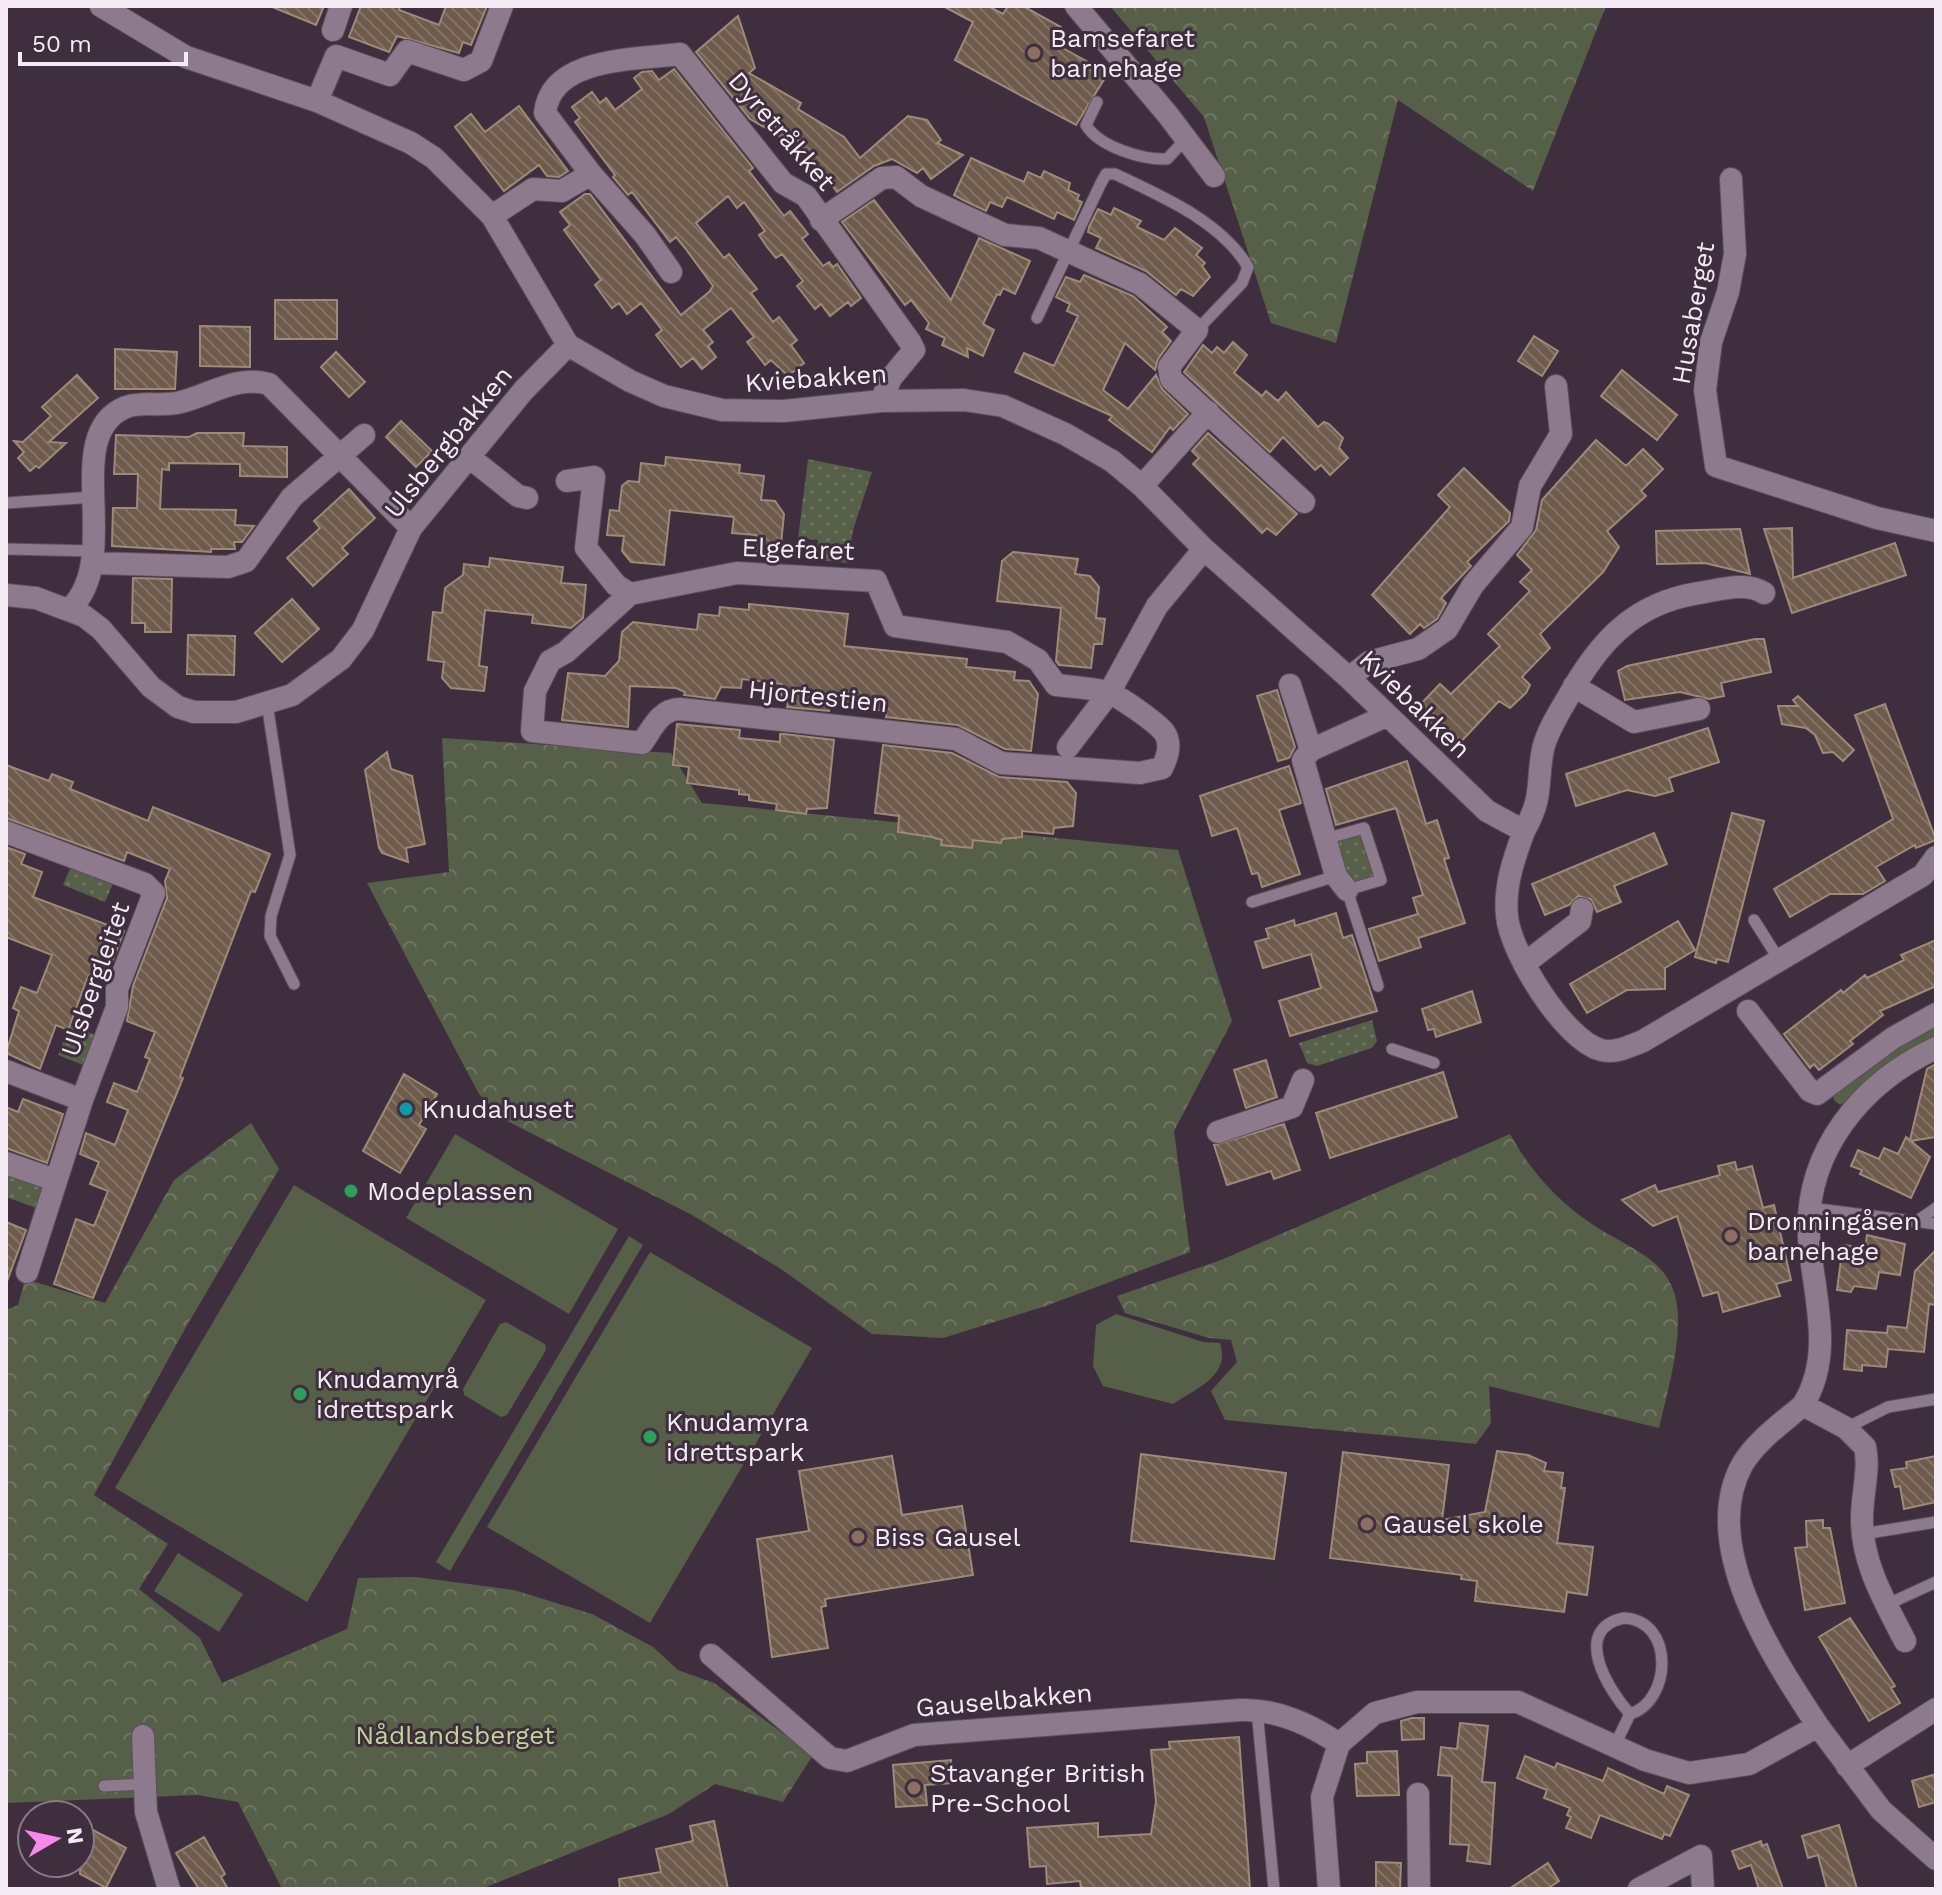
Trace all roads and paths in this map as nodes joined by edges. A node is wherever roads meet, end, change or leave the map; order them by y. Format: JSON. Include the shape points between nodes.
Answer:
{"nodes":[{"id":1,"x":101,"y":6,"type":"edge"},
{"id":2,"x":341,"y":6,"type":"edge"},
{"id":3,"x":502,"y":6,"type":"edge"},
{"id":4,"x":1076,"y":6,"type":"edge"},
{"id":5,"x":333,"y":30,"type":"dead end"},
{"id":6,"x":317,"y":101,"type":"junction"},
{"id":7,"x":1097,"y":102,"type":"dead end"},
{"id":8,"x":1186,"y":139,"type":"junction"},
{"id":9,"x":591,"y":174,"type":"junction"},
{"id":10,"x":1214,"y":176,"type":"dead end"},
{"id":11,"x":1731,"y":179,"type":"dead end"},
{"id":12,"x":492,"y":216,"type":"junction"},
{"id":13,"x":821,"y":220,"type":"junction"},
{"id":14,"x":1069,"y":251,"type":"junction"},
{"id":15,"x":671,"y":272,"type":"dead end"},
{"id":16,"x":1037,"y":318,"type":"dead end"},
{"id":17,"x":1197,"y":330,"type":"junction"},
{"id":18,"x":568,"y":345,"type":"junction"},
{"id":19,"x":1556,"y":386,"type":"dead end"},
{"id":20,"x":881,"y":401,"type":"junction"},
{"id":21,"x":1208,"y":412,"type":"junction"},
{"id":22,"x":364,"y":435,"type":"dead end"},
{"id":23,"x":340,"y":457,"type":"junction"},
{"id":24,"x":469,"y":457,"type":"junction"},
{"id":25,"x":567,"y":481,"type":"dead end"},
{"id":26,"x":1142,"y":486,"type":"junction"},
{"id":27,"x":94,"y":497,"type":"junction"},
{"id":28,"x":527,"y":498,"type":"dead end"},
{"id":29,"x":1304,"y":502,"type":"dead end"},
{"id":30,"x":6,"y":503,"type":"edge"},
{"id":31,"x":411,"y":528,"type":"junction"},
{"id":32,"x":1936,"y":531,"type":"edge"},
{"id":33,"x":6,"y":549,"type":"edge"},
{"id":34,"x":1204,"y":549,"type":"junction"},
{"id":35,"x":94,"y":557,"type":"junction"},
{"id":36,"x":1764,"y":593,"type":"dead end"},
{"id":37,"x":630,"y":594,"type":"junction"},
{"id":38,"x":6,"y":595,"type":"edge"},
{"id":39,"x":71,"y":608,"type":"junction"},
{"id":40,"x":1349,"y":678,"type":"junction"},
{"id":41,"x":1290,"y":685,"type":"dead end"},
{"id":42,"x":1574,"y":686,"type":"junction"},
{"id":43,"x":1109,"y":693,"type":"junction"},
{"id":44,"x":267,"y":703,"type":"junction"},
{"id":45,"x":1699,"y":709,"type":"dead end"},
{"id":46,"x":1386,"y":716,"type":"junction"},
{"id":47,"x":1164,"y":731,"type":"joint"},
{"id":48,"x":1068,"y":747,"type":"dead end"},
{"id":49,"x":1311,"y":750,"type":"junction"},
{"id":50,"x":1524,"y":831,"type":"junction"},
{"id":51,"x":6,"y":832,"type":"edge"},
{"id":52,"x":1325,"y":839,"type":"junction"},
{"id":53,"x":1936,"y":857,"type":"edge"},
{"id":54,"x":1342,"y":883,"type":"junction"},
{"id":55,"x":1252,"y":902,"type":"dead end"},
{"id":56,"x":1582,"y":909,"type":"dead end"},
{"id":57,"x":1754,"y":920,"type":"dead end"},
{"id":58,"x":1778,"y":958,"type":"junction"},
{"id":59,"x":1524,"y":964,"type":"junction"},
{"id":60,"x":294,"y":984,"type":"dead end"},
{"id":61,"x":1378,"y":986,"type":"dead end"},
{"id":62,"x":1748,"y":1011,"type":"dead end"},
{"id":63,"x":1936,"y":1014,"type":"edge"},
{"id":64,"x":1936,"y":1048,"type":"edge"},
{"id":65,"x":1392,"y":1049,"type":"dead end"},
{"id":66,"x":1434,"y":1063,"type":"dead end"},
{"id":67,"x":6,"y":1071,"type":"edge"},
{"id":68,"x":1303,"y":1080,"type":"dead end"},
{"id":69,"x":82,"y":1100,"type":"junction"},
{"id":70,"x":1218,"y":1132,"type":"dead end"},
{"id":71,"x":6,"y":1163,"type":"edge"},
{"id":72,"x":55,"y":1180,"type":"junction"},
{"id":73,"x":1810,"y":1208,"type":"junction"},
{"id":74,"x":1936,"y":1208,"type":"edge"},
{"id":75,"x":1916,"y":1221,"type":"junction"},
{"id":76,"x":1936,"y":1224,"type":"edge"},
{"id":77,"x":27,"y":1272,"type":"dead end"},
{"id":78,"x":1936,"y":1399,"type":"edge"},
{"id":79,"x":1803,"y":1405,"type":"junction"},
{"id":80,"x":1846,"y":1428,"type":"junction"},
{"id":81,"x":1936,"y":1522,"type":"edge"},
{"id":82,"x":1863,"y":1534,"type":"junction"},
{"id":83,"x":1936,"y":1582,"type":"edge"},
{"id":84,"x":1886,"y":1605,"type":"junction"},
{"id":85,"x":1905,"y":1641,"type":"dead end"},
{"id":86,"x":711,"y":1655,"type":"dead end"},
{"id":87,"x":1936,"y":1709,"type":"edge"},
{"id":88,"x":1257,"y":1710,"type":"junction"},
{"id":89,"x":1630,"y":1714,"type":"junction"},
{"id":90,"x":1818,"y":1726,"type":"junction"},
{"id":91,"x":143,"y":1736,"type":"dead end"},
{"id":92,"x":1339,"y":1744,"type":"junction"},
{"id":93,"x":1614,"y":1747,"type":"junction"},
{"id":94,"x":1847,"y":1766,"type":"junction"},
{"id":95,"x":145,"y":1784,"type":"junction"},
{"id":96,"x":104,"y":1786,"type":"dead end"},
{"id":97,"x":1418,"y":1794,"type":"dead end"},
{"id":98,"x":1936,"y":1859,"type":"edge"},
{"id":99,"x":169,"y":1889,"type":"edge"},
{"id":100,"x":1274,"y":1889,"type":"edge"},
{"id":101,"x":1329,"y":1889,"type":"edge"},
{"id":102,"x":1419,"y":1889,"type":"edge"},
{"id":103,"x":1639,"y":1889,"type":"edge"},
{"id":104,"x":1703,"y":1889,"type":"edge"}],
"edges":[{"from":1,"to":6,"type":"street","via":[[186,57]]},
{"from":2,"to":5,"type":"street"},
{"from":3,"to":6,"type":"street","via":[[481,61],[464,70],[407,51],[390,75],[336,56]]},
{"from":4,"to":8,"type":"street"},
{"from":6,"to":12,"type":"street","via":[[434,158]]},
{"from":7,"to":8,"type":"lane","via":[[1086,125],[1091,135],[1124,150],[1167,159]]},
{"from":8,"to":10,"type":"street"},
{"from":9,"to":12,"type":"street","via":[[562,191],[533,189]]},
{"from":9,"to":13,"type":"street","name":"Dyretråkket","via":[[545,113],[546,101],[562,79],[581,69],[680,54],[783,183],[806,196]]},
{"from":9,"to":15,"type":"street","name":"Dyretråkket"},
{"from":11,"to":32,"type":"street","name":"Husaberget","via":[[1735,254],[1706,380],[1716,466],[1877,518]]},
{"from":12,"to":18,"type":"street"},
{"from":13,"to":14,"type":"street","via":[[882,178],[896,177],[921,196],[1005,235],[1039,238]]},
{"from":13,"to":20,"type":"street","name":"Dyretråkket","via":[[914,350],[891,378]]},
{"from":14,"to":16,"type":"lane"},
{"from":14,"to":17,"type":"street","via":[[1140,284]]},
{"from":14,"to":17,"type":"lane","via":[[1106,174],[1183,209],[1219,234],[1248,267],[1242,283]]},
{"from":17,"to":21,"type":"street","via":[[1169,367],[1171,379]]},
{"from":18,"to":20,"type":"street","name":"Kviebakken","via":[[653,391],[722,410],[784,411]]},
{"from":18,"to":24,"type":"street","name":"Ulsbergbakken"},
{"from":19,"to":40,"type":"street","via":[[1561,434],[1530,486],[1522,527],[1473,585],[1447,629],[1418,649],[1369,662]]},
{"from":20,"to":26,"type":"street","name":"Kviebakken","via":[[964,400],[1003,406],[1112,461]]},
{"from":21,"to":26,"type":"street"},
{"from":21,"to":29,"type":"street"},
{"from":22,"to":23,"type":"street"},
{"from":23,"to":27,"type":"street","via":[[269,384],[225,385],[177,404],[129,406],[109,418],[96,440]]},
{"from":23,"to":31,"type":"street"},
{"from":23,"to":35,"type":"street","via":[[292,497],[246,561],[228,567]]},
{"from":24,"to":28,"type":"street"},
{"from":24,"to":31,"type":"street","name":"Ulsbergbakken"},
{"from":25,"to":37,"type":"street","via":[[594,477],[586,548]]},
{"from":26,"to":34,"type":"street","name":"Kviebakken"},
{"from":27,"to":30,"type":"lane"},
{"from":27,"to":35,"type":"street"},
{"from":31,"to":44,"type":"street","name":"Ulsbergbakken","via":[[363,630],[341,659],[304,688]]},
{"from":33,"to":35,"type":"lane"},
{"from":34,"to":40,"type":"street","name":"Kviebakken"},
{"from":34,"to":43,"type":"street","via":[[1157,606]]},
{"from":35,"to":39,"type":"street","via":[[87,586]]},
{"from":36,"to":42,"type":"street","via":[[1742,587],[1661,601],[1619,626]]},
{"from":37,"to":43,"type":"street","name":"Elgefaret","via":[[737,573],[876,581],[895,626],[1007,642],[1038,660],[1056,685]]},
{"from":37,"to":47,"type":"street","name":"Hjortestien","via":[[539,676],[530,724],[534,733],[642,743],[662,716],[680,709],[956,739],[1001,763],[1140,773],[1162,768],[1168,742]]},
{"from":38,"to":39,"type":"street","name":"Ulsbergbakken"},
{"from":39,"to":44,"type":"street","name":"Ulsbergbakken","via":[[101,629],[151,687],[178,707],[217,713]]},
{"from":40,"to":46,"type":"street","name":"Kviebakken"},
{"from":41,"to":49,"type":"street"},
{"from":42,"to":45,"type":"street","via":[[1634,722]]},
{"from":42,"to":50,"type":"street","via":[[1544,746],[1539,803]]},
{"from":43,"to":47,"type":"street","name":"Elgefaret"},
{"from":43,"to":48,"type":"street"},
{"from":44,"to":60,"type":"lane","via":[[290,855],[270,936]]},
{"from":46,"to":49,"type":"street"},
{"from":46,"to":50,"type":"street","name":"Kviebakken","via":[[1487,811]]},
{"from":49,"to":52,"type":"street","via":[[1303,767]]},
{"from":50,"to":59,"type":"street","via":[[1506,901],[1508,927]]},
{"from":51,"to":69,"type":"street","name":"Ulsbergleitet","via":[[154,890]]},
{"from":52,"to":54,"type":"street"},
{"from":52,"to":54,"type":"lane","via":[[1364,828],[1381,880]]},
{"from":53,"to":58,"type":"street","via":[[1923,875]]},
{"from":54,"to":55,"type":"lane"},
{"from":54,"to":61,"type":"lane"},
{"from":56,"to":59,"type":"street","via":[[1580,921]]},
{"from":57,"to":58,"type":"lane"},
{"from":58,"to":59,"type":"street","via":[[1643,1041],[1611,1051],[1594,1047],[1570,1026]]},
{"from":62,"to":63,"type":"street","via":[[1817,1094],[1893,1038]]},
{"from":64,"to":73,"type":"street","via":[[1879,1083],[1841,1123],[1822,1154]]},
{"from":65,"to":66,"type":"lane"},
{"from":67,"to":69,"type":"street","name":"Ulsbergleitet"},
{"from":68,"to":70,"type":"street","via":[[1292,1107]]},
{"from":69,"to":72,"type":"street","name":"Ulsbergleitet"},
{"from":71,"to":72,"type":"street"},
{"from":72,"to":77,"type":"street","name":"Ulsbergleitet"},
{"from":73,"to":75,"type":"lane"},
{"from":73,"to":79,"type":"street","via":[[1821,1347],[1814,1384]]},
{"from":74,"to":75,"type":"lane"},
{"from":75,"to":76,"type":"lane"},
{"from":78,"to":80,"type":"lane","via":[[1888,1407]]},
{"from":79,"to":80,"type":"street"},
{"from":79,"to":90,"type":"street","via":[[1743,1464],[1730,1516],[1735,1560],[1760,1634]]},
{"from":80,"to":82,"type":"street","via":[[1866,1454]]},
{"from":81,"to":82,"type":"lane"},
{"from":82,"to":84,"type":"street"},
{"from":83,"to":84,"type":"lane"},
{"from":84,"to":85,"type":"street"},
{"from":86,"to":88,"type":"street","name":"Gauselbakken","via":[[830,1758],[847,1761],[914,1735]]},
{"from":87,"to":94,"type":"street"},
{"from":88,"to":92,"type":"street","name":"Gauselbakken","via":[[1313,1726]]},
{"from":88,"to":100,"type":"lane"},
{"from":89,"to":89,"type":"lane","via":[[1642,1710],[1652,1697],[1662,1660],[1652,1627],[1624,1618],[1606,1625],[1597,1636],[1596,1657]]},
{"from":89,"to":93,"type":"lane"},
{"from":90,"to":93,"type":"street","via":[[1749,1764],[1705,1773],[1675,1771]]},
{"from":90,"to":94,"type":"street"},
{"from":91,"to":95,"type":"street"},
{"from":92,"to":93,"type":"street","via":[[1375,1713],[1417,1702],[1518,1702]]},
{"from":92,"to":101,"type":"street","via":[[1322,1797]]},
{"from":94,"to":98,"type":"street","via":[[1881,1810]]},
{"from":95,"to":96,"type":"lane"},
{"from":95,"to":99,"type":"street","via":[[146,1812]]},
{"from":97,"to":102,"type":"street"},
{"from":103,"to":104,"type":"street","via":[[1701,1856]]}]}
